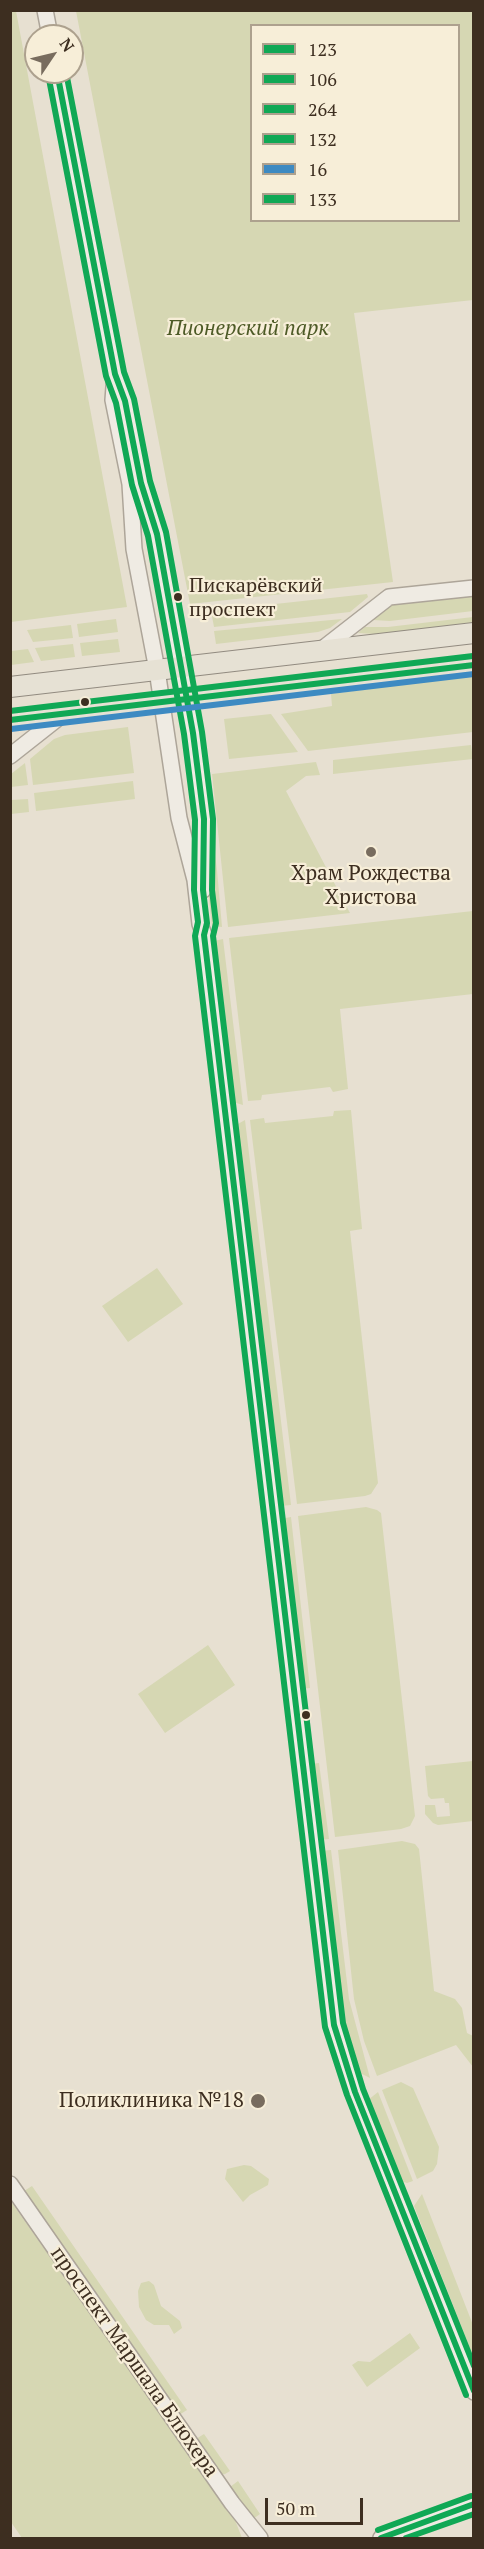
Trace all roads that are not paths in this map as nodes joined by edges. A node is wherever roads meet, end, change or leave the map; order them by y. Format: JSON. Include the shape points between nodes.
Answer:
{"nodes":[{"id":1,"x":59,"y":84,"type":"edge"},
{"id":2,"x":115,"y":374,"type":"junction"},
{"id":3,"x":474,"y":588,"type":"edge"},
{"id":4,"x":474,"y":633,"type":"edge"},
{"id":5,"x":321,"y":651,"type":"junction"},
{"id":6,"x":474,"y":665,"type":"edge"},
{"id":7,"x":182,"y":668,"type":"junction"},
{"id":8,"x":157,"y":670,"type":"junction"},
{"id":9,"x":10,"y":687,"type":"edge"},
{"id":10,"x":188,"y":700,"type":"junction"},
{"id":11,"x":162,"y":703,"type":"junction"},
{"id":12,"x":62,"y":715,"type":"junction"},
{"id":13,"x":10,"y":720,"type":"edge"},
{"id":14,"x":10,"y":756,"type":"edge"},
{"id":15,"x":204,"y":935,"type":"junction"},
{"id":16,"x":10,"y":2184,"type":"edge"},
{"id":17,"x":474,"y":2392,"type":"edge"},
{"id":18,"x":474,"y":2504,"type":"edge"},
{"id":19,"x":256,"y":2536,"type":"edge"},
{"id":20,"x":381,"y":2538,"type":"edge"}],
"edges":[{"from":1,"to":2,"type":"street"},
{"from":2,"to":7,"type":"street","via":[[157,534]]},
{"from":2,"to":8,"type":"street","via":[[113,400],[130,484],[134,549]]},
{"from":3,"to":5,"type":"street","via":[[389,597]]},
{"from":4,"to":5,"type":"main road"},
{"from":5,"to":7,"type":"main road"},
{"from":6,"to":10,"type":"main road"},
{"from":7,"to":8,"type":"main road"},
{"from":7,"to":10,"type":"street"},
{"from":8,"to":9,"type":"main road"},
{"from":8,"to":11,"type":"street"},
{"from":10,"to":11,"type":"main road"},
{"from":10,"to":15,"type":"street","via":[[204,819]]},
{"from":11,"to":12,"type":"main road"},
{"from":11,"to":15,"type":"street","via":[[179,818]]},
{"from":12,"to":13,"type":"main road"},
{"from":12,"to":14,"type":"street"},
{"from":15,"to":17,"type":"street","via":[[334,2025],[355,2092]]},
{"from":16,"to":19,"type":"street","name":"проспект Маршала Блюхера"},
{"from":18,"to":20,"type":"street"}]}
